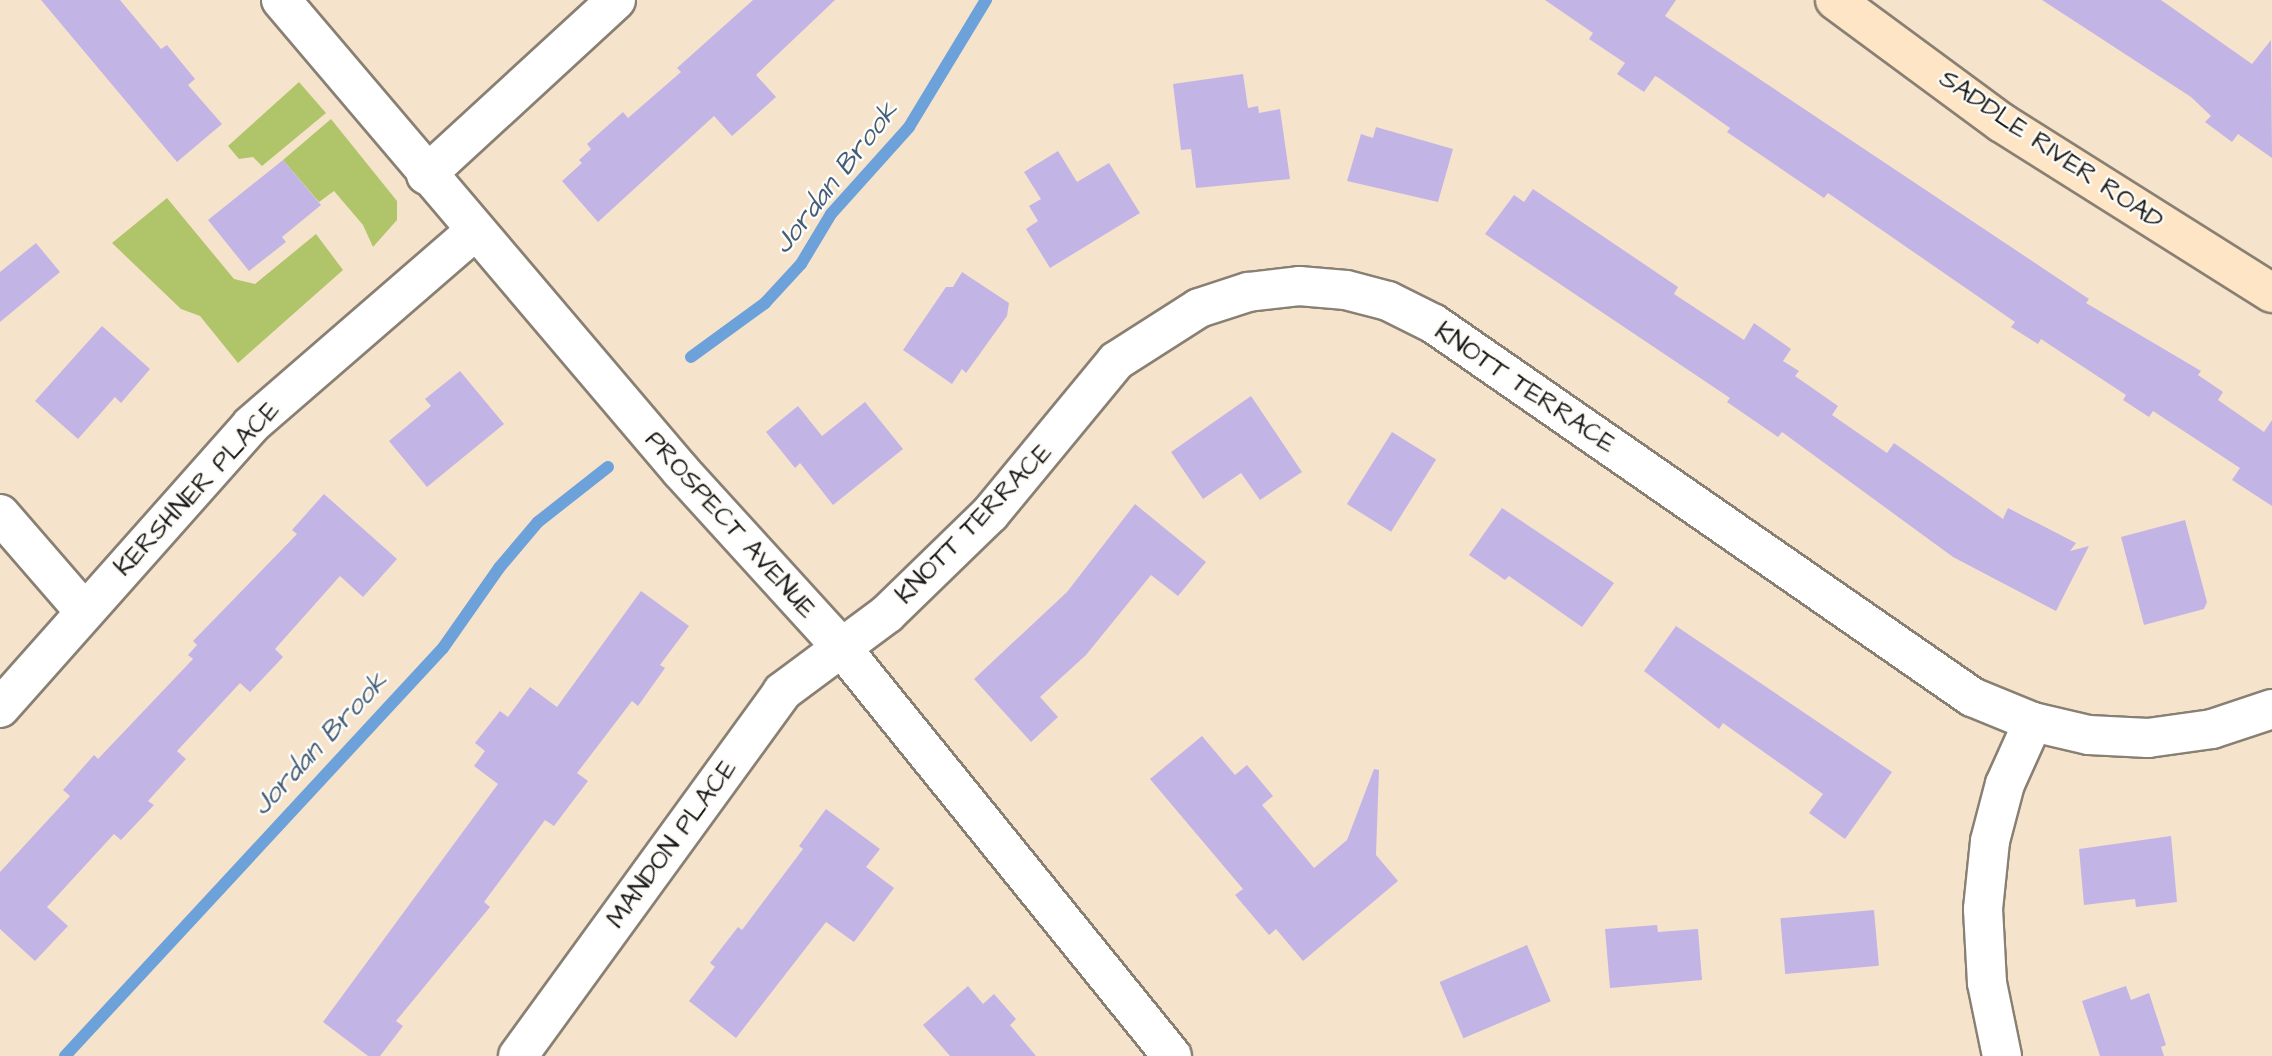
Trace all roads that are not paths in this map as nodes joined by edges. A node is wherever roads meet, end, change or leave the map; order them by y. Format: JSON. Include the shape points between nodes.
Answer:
{"nodes":[{"id":1,"x":281,"y":0,"type":"edge"},
{"id":2,"x":616,"y":0,"type":"edge"},
{"id":3,"x":1835,"y":0,"type":"edge"},
{"id":4,"x":426,"y":175,"type":"junction"},
{"id":5,"x":474,"y":232,"type":"junction"},
{"id":6,"x":2272,"y":293,"type":"edge"},
{"id":7,"x":0,"y":514,"type":"edge"},
{"id":8,"x":84,"y":611,"type":"junction"},
{"id":9,"x":841,"y":647,"type":"junction"},
{"id":10,"x":0,"y":708,"type":"edge"},
{"id":11,"x":2272,"y":709,"type":"edge"},
{"id":12,"x":2033,"y":722,"type":"junction"},
{"id":13,"x":518,"y":1056,"type":"edge"},
{"id":14,"x":1172,"y":1056,"type":"edge"},
{"id":15,"x":2002,"y":1056,"type":"edge"}],
"edges":[{"from":1,"to":4,"type":"street","name":"PROSPECT AVENUE"},
{"from":2,"to":4,"type":"street"},
{"from":3,"to":6,"type":"main road","name":"SADDLE RIVER ROAD","via":[[2002,122]]},
{"from":4,"to":5,"type":"street","name":"PROSPECT AVENUE"},
{"from":5,"to":8,"type":"street","name":"KERSHNER PLACE","via":[[251,425]]},
{"from":5,"to":9,"type":"street","name":"PROSPECT AVENUE"},
{"from":7,"to":8,"type":"street"},
{"from":8,"to":10,"type":"street","name":"KERSHNER PLACE"},
{"from":9,"to":12,"type":"street","name":"KNOTT TERRACE","via":[[887,614],[990,514],[1054,443],[1116,361],[1199,308],[1248,292],[1299,286],[1346,290],[1388,301],[1434,324],[1972,696]]},
{"from":9,"to":13,"type":"street","name":"MANDON PLACE","via":[[782,692]]},
{"from":9,"to":14,"type":"street","name":"PROSPECT AVENUE"},
{"from":11,"to":12,"type":"street","name":"KNOTT TERRACE","via":[[2212,729],[2148,738],[2089,735]]},
{"from":12,"to":15,"type":"street","via":[[2005,784],[1990,841],[1983,909],[1987,983]]}]}
